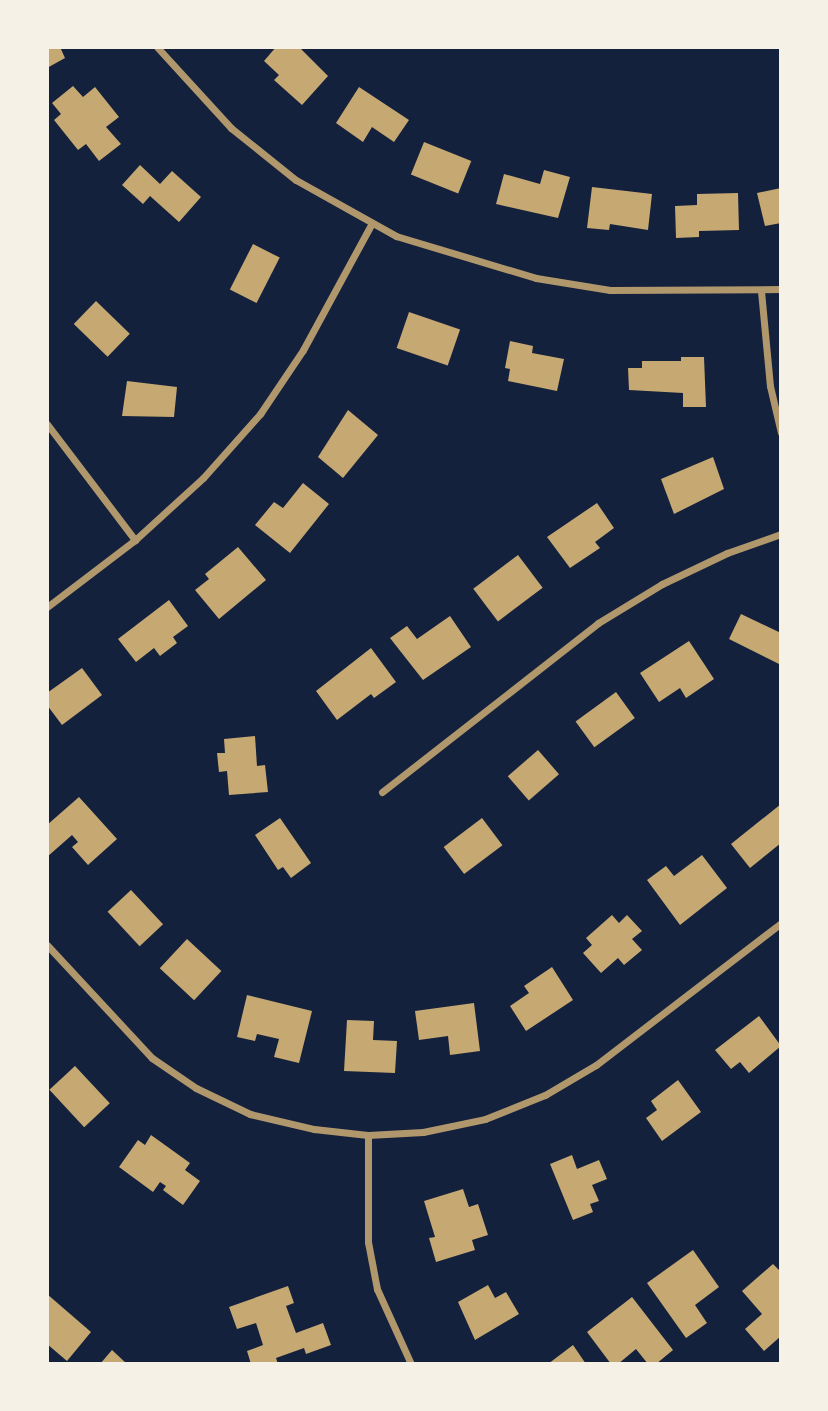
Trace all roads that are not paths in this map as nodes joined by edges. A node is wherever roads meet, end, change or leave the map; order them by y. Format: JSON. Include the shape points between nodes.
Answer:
{"nodes":[{"id":1,"x":157,"y":47,"type":"edge"},
{"id":2,"x":372,"y":225,"type":"junction"},
{"id":3,"x":781,"y":289,"type":"edge"},
{"id":4,"x":761,"y":291,"type":"junction"},
{"id":5,"x":47,"y":424,"type":"edge"},
{"id":6,"x":781,"y":433,"type":"edge"},
{"id":7,"x":781,"y":534,"type":"edge"},
{"id":8,"x":135,"y":540,"type":"junction"},
{"id":9,"x":47,"y":607,"type":"edge"},
{"id":10,"x":382,"y":792,"type":"dead end"},
{"id":11,"x":781,"y":923,"type":"edge"},
{"id":12,"x":47,"y":945,"type":"edge"},
{"id":13,"x":368,"y":1135,"type":"junction"},
{"id":14,"x":411,"y":1364,"type":"edge"}],
"edges":[{"from":1,"to":2,"type":"street","via":[[231,128],[296,180]]},
{"from":2,"to":4,"type":"street","via":[[461,258],[548,280],[610,290]]},
{"from":2,"to":8,"type":"street","via":[[303,350],[260,414],[202,478]]},
{"from":3,"to":4,"type":"street"},
{"from":4,"to":6,"type":"street","via":[[770,386]]},
{"from":5,"to":8,"type":"street"},
{"from":7,"to":10,"type":"street","via":[[684,574],[598,623]]},
{"from":8,"to":9,"type":"street"},
{"from":11,"to":13,"type":"street","via":[[596,1065],[545,1095],[485,1119],[423,1132]]},
{"from":12,"to":13,"type":"street","via":[[152,1058],[196,1088],[250,1114],[314,1129]]},
{"from":13,"to":14,"type":"street","via":[[368,1242],[377,1289]]}]}
